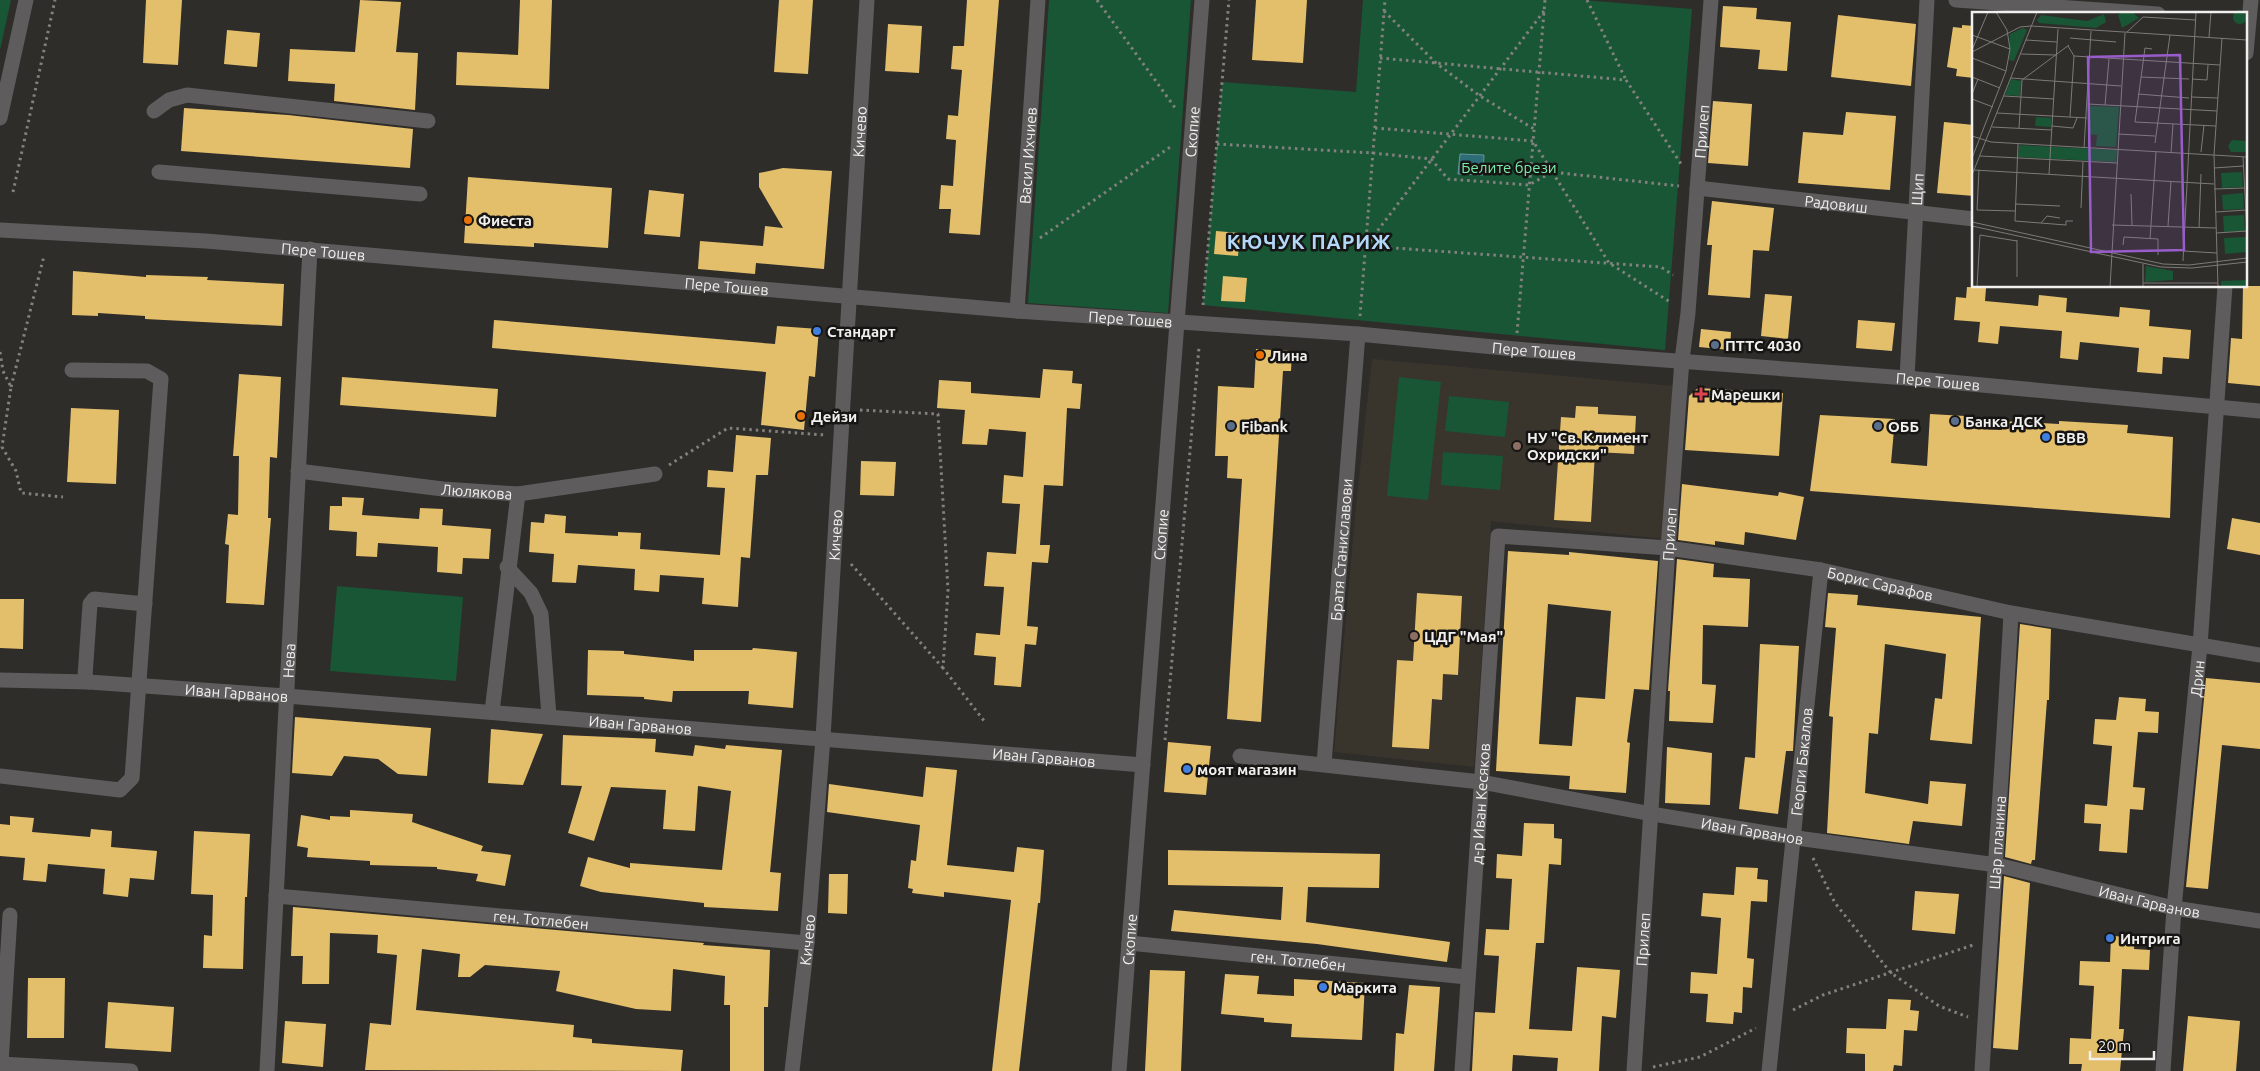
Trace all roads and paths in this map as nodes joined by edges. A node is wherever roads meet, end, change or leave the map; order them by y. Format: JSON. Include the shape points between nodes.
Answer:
{"nodes":[{"id":1,"x":26,"y":0,"type":"edge"},
{"id":2,"x":55,"y":0,"type":"edge"},
{"id":3,"x":867,"y":0,"type":"edge"},
{"id":4,"x":1038,"y":0,"type":"edge"},
{"id":5,"x":1097,"y":0,"type":"edge"},
{"id":6,"x":1202,"y":0,"type":"edge"},
{"id":7,"x":1229,"y":0,"type":"edge"},
{"id":8,"x":1385,"y":0,"type":"edge"},
{"id":9,"x":1545,"y":0,"type":"edge"},
{"id":10,"x":1587,"y":0,"type":"edge"},
{"id":11,"x":1711,"y":0,"type":"edge"},
{"id":12,"x":1927,"y":0,"type":"edge"},
{"id":13,"x":1956,"y":0,"type":"edge"},
{"id":14,"x":2251,"y":0,"type":"edge"},
{"id":15,"x":1384,"y":10,"type":"junction"},
{"id":16,"x":1544,"y":11,"type":"junction"},
{"id":17,"x":2129,"y":12,"type":"edge"},
{"id":18,"x":2252,"y":20,"type":"edge"},
{"id":19,"x":2248,"y":42,"type":"edge"},
{"id":20,"x":1380,"y":58,"type":"junction"},
{"id":21,"x":1436,"y":63,"type":"junction"},
{"id":22,"x":1500,"y":68,"type":"junction"},
{"id":23,"x":1539,"y":72,"type":"junction"},
{"id":24,"x":1626,"y":80,"type":"junction"},
{"id":25,"x":1480,"y":96,"type":"junction"},
{"id":26,"x":154,"y":111,"type":"dead end"},
{"id":27,"x":0,"y":118,"type":"edge"},
{"id":28,"x":428,"y":121,"type":"dead end"},
{"id":29,"x":1375,"y":128,"type":"junction"},
{"id":30,"x":1534,"y":129,"type":"junction"},
{"id":31,"x":1192,"y":132,"type":"junction"},
{"id":32,"x":1452,"y":135,"type":"junction"},
{"id":33,"x":1533,"y":142,"type":"junction"},
{"id":34,"x":1217,"y":144,"type":"junction"},
{"id":35,"x":1373,"y":153,"type":"junction"},
{"id":36,"x":1432,"y":160,"type":"junction"},
{"id":37,"x":159,"y":172,"type":"dead end"},
{"id":38,"x":1552,"y":172,"type":"junction"},
{"id":39,"x":1529,"y":185,"type":"junction"},
{"id":40,"x":1697,"y":188,"type":"junction"},
{"id":41,"x":13,"y":192,"type":"dead end"},
{"id":42,"x":420,"y":194,"type":"dead end"},
{"id":43,"x":1914,"y":212,"type":"junction"},
{"id":44,"x":1972,"y":219,"type":"edge"},
{"id":45,"x":0,"y":230,"type":"edge"},
{"id":46,"x":1366,"y":246,"type":"junction"},
{"id":47,"x":310,"y":249,"type":"junction"},
{"id":48,"x":1021,"y":251,"type":"junction"},
{"id":49,"x":44,"y":256,"type":"dead end"},
{"id":50,"x":1524,"y":257,"type":"junction"},
{"id":51,"x":1609,"y":263,"type":"junction"},
{"id":52,"x":1690,"y":286,"type":"junction"},
{"id":53,"x":2225,"y":288,"type":"edge"},
{"id":54,"x":848,"y":296,"type":"junction"},
{"id":55,"x":1202,"y":304,"type":"dead end"},
{"id":56,"x":1017,"y":311,"type":"junction"},
{"id":57,"x":1688,"y":313,"type":"junction"},
{"id":58,"x":1177,"y":321,"type":"junction"},
{"id":59,"x":1358,"y":334,"type":"junction"},
{"id":60,"x":1199,"y":347,"type":"dead end"},
{"id":61,"x":1515,"y":349,"type":"junction"},
{"id":62,"x":0,"y":352,"type":"edge"},
{"id":63,"x":1682,"y":360,"type":"junction"},
{"id":64,"x":72,"y":370,"type":"dead end"},
{"id":65,"x":1907,"y":378,"type":"junction"},
{"id":66,"x":11,"y":388,"type":"junction"},
{"id":67,"x":2217,"y":407,"type":"junction"},
{"id":68,"x":842,"y":409,"type":"junction"},
{"id":69,"x":2260,"y":411,"type":"edge"},
{"id":70,"x":840,"y":436,"type":"junction"},
{"id":71,"x":298,"y":472,"type":"junction"},
{"id":72,"x":655,"y":474,"type":"joint"},
{"id":73,"x":518,"y":494,"type":"junction"},
{"id":74,"x":63,"y":497,"type":"dead end"},
{"id":75,"x":1498,"y":536,"type":"joint"},
{"id":76,"x":834,"y":545,"type":"junction"},
{"id":77,"x":1668,"y":548,"type":"junction"},
{"id":78,"x":508,"y":567,"type":"junction"},
{"id":79,"x":1820,"y":570,"type":"junction"},
{"id":80,"x":145,"y":604,"type":"junction"},
{"id":81,"x":2012,"y":613,"type":"junction"},
{"id":82,"x":2200,"y":646,"type":"junction"},
{"id":83,"x":2260,"y":656,"type":"edge"},
{"id":84,"x":943,"y":668,"type":"junction"},
{"id":85,"x":0,"y":680,"type":"edge"},
{"id":86,"x":89,"y":682,"type":"junction"},
{"id":87,"x":138,"y":686,"type":"junction"},
{"id":88,"x":286,"y":696,"type":"junction"},
{"id":89,"x":492,"y":712,"type":"junction"},
{"id":90,"x":549,"y":716,"type":"junction"},
{"id":91,"x":986,"y":722,"type":"dead end"},
{"id":92,"x":823,"y":738,"type":"junction"},
{"id":93,"x":1164,"y":749,"type":"dead end"},
{"id":94,"x":1240,"y":756,"type":"dead end"},
{"id":95,"x":1324,"y":764,"type":"junction"},
{"id":96,"x":1143,"y":765,"type":"junction"},
{"id":97,"x":0,"y":776,"type":"edge"},
{"id":98,"x":1481,"y":782,"type":"junction"},
{"id":99,"x":1652,"y":814,"type":"junction"},
{"id":100,"x":1799,"y":837,"type":"junction"},
{"id":101,"x":1997,"y":865,"type":"junction"},
{"id":102,"x":276,"y":896,"type":"junction"},
{"id":103,"x":2174,"y":908,"type":"junction"},
{"id":104,"x":10,"y":916,"type":"dead end"},
{"id":105,"x":2260,"y":921,"type":"edge"},
{"id":106,"x":1990,"y":940,"type":"junction"},
{"id":107,"x":807,"y":943,"type":"junction"},
{"id":108,"x":1129,"y":943,"type":"junction"},
{"id":109,"x":1891,"y":973,"type":"junction"},
{"id":110,"x":1467,"y":977,"type":"junction"},
{"id":111,"x":1775,"y":1019,"type":"junction"},
{"id":112,"x":1985,"y":1024,"type":"junction"},
{"id":113,"x":0,"y":1064,"type":"edge"},
{"id":114,"x":131,"y":1071,"type":"edge"},
{"id":115,"x":267,"y":1071,"type":"edge"},
{"id":116,"x":792,"y":1071,"type":"edge"},
{"id":117,"x":1119,"y":1071,"type":"edge"},
{"id":118,"x":1462,"y":1071,"type":"edge"},
{"id":119,"x":1634,"y":1071,"type":"edge"},
{"id":120,"x":1769,"y":1071,"type":"edge"},
{"id":121,"x":1982,"y":1071,"type":"edge"},
{"id":122,"x":2164,"y":1071,"type":"edge"}],
"edges":[{"from":1,"to":27,"type":"street"},
{"from":2,"to":41,"type":"path"},
{"from":3,"to":54,"type":"street","name":"Кичево"},
{"from":4,"to":48,"type":"street","name":"Васил Ихчиев"},
{"from":5,"to":31,"type":"path"},
{"from":6,"to":31,"type":"street","name":"Скопие"},
{"from":7,"to":34,"type":"path"},
{"from":8,"to":15,"type":"path"},
{"from":9,"to":16,"type":"path"},
{"from":10,"to":24,"type":"path"},
{"from":11,"to":40,"type":"street","name":"Прилеп"},
{"from":12,"to":43,"type":"street","name":"Щип"},
{"from":13,"to":17,"type":"street"},
{"from":14,"to":18,"type":"street"},
{"from":15,"to":20,"type":"path"},
{"from":15,"to":21,"type":"path"},
{"from":16,"to":22,"type":"path"},
{"from":16,"to":23,"type":"path"},
{"from":18,"to":19,"type":"street"},
{"from":20,"to":21,"type":"path"},
{"from":20,"to":29,"type":"path"},
{"from":21,"to":22,"type":"path"},
{"from":21,"to":25,"type":"path"},
{"from":22,"to":23,"type":"path"},
{"from":22,"to":25,"type":"path"},
{"from":23,"to":24,"type":"path"},
{"from":23,"to":30,"type":"path"},
{"from":24,"to":40,"type":"path"},
{"from":25,"to":30,"type":"path"},
{"from":25,"to":32,"type":"path"},
{"from":26,"to":28,"type":"street","via":[[169,100],[187,95]]},
{"from":29,"to":32,"type":"path"},
{"from":29,"to":35,"type":"path"},
{"from":30,"to":33,"type":"path"},
{"from":31,"to":48,"type":"path"},
{"from":31,"to":58,"type":"street","name":"Скопие"},
{"from":32,"to":33,"type":"path"},
{"from":32,"to":36,"type":"path"},
{"from":33,"to":38,"type":"path"},
{"from":33,"to":39,"type":"path"},
{"from":34,"to":35,"type":"path"},
{"from":34,"to":55,"type":"path"},
{"from":35,"to":36,"type":"path"},
{"from":35,"to":46,"type":"path"},
{"from":36,"to":39,"type":"path","via":[[1448,179]]},
{"from":36,"to":46,"type":"path"},
{"from":37,"to":42,"type":"street"},
{"from":38,"to":39,"type":"path"},
{"from":38,"to":40,"type":"path"},
{"from":38,"to":51,"type":"path"},
{"from":39,"to":50,"type":"path"},
{"from":40,"to":43,"type":"street","name":"Радовиш"},
{"from":40,"to":52,"type":"street","name":"Прилеп"},
{"from":43,"to":44,"type":"street","name":"Радовиш"},
{"from":43,"to":65,"type":"street","name":"Щип"},
{"from":45,"to":47,"type":"street","name":"Пере Тошев"},
{"from":46,"to":50,"type":"path"},
{"from":46,"to":59,"type":"path"},
{"from":47,"to":54,"type":"street","name":"Пере Тошев"},
{"from":47,"to":71,"type":"street","name":"Нева"},
{"from":48,"to":56,"type":"street","name":"Васил Ихчиев"},
{"from":49,"to":66,"type":"path"},
{"from":50,"to":51,"type":"path"},
{"from":50,"to":61,"type":"path"},
{"from":51,"to":52,"type":"path","via":[[1661,267]]},
{"from":51,"to":57,"type":"path"},
{"from":52,"to":57,"type":"street","name":"Прилеп"},
{"from":53,"to":67,"type":"street","name":"Дрин"},
{"from":54,"to":56,"type":"street","name":"Пере Тошев"},
{"from":54,"to":68,"type":"street","name":"Кичево"},
{"from":56,"to":58,"type":"street","name":"Пере Тошев"},
{"from":57,"to":63,"type":"street","name":"Прилеп"},
{"from":58,"to":59,"type":"street","name":"Пере Тошев"},
{"from":58,"to":96,"type":"street","name":"Скопие"},
{"from":59,"to":61,"type":"street","name":"Пере Тошев"},
{"from":59,"to":95,"type":"street","name":"Братя Станиславови"},
{"from":60,"to":93,"type":"path"},
{"from":61,"to":63,"type":"street","name":"Пере Тошев"},
{"from":62,"to":66,"type":"path","via":[[3,371]]},
{"from":63,"to":65,"type":"street","name":"Пере Тошев"},
{"from":63,"to":77,"type":"street","name":"Прилеп"},
{"from":64,"to":80,"type":"street","via":[[147,371],[161,379]]},
{"from":65,"to":67,"type":"street","name":"Пере Тошев"},
{"from":66,"to":74,"type":"path","via":[[2,447],[16,470],[20,493]]},
{"from":67,"to":69,"type":"street","name":"Пере Тошев"},
{"from":67,"to":82,"type":"street","name":"Дрин"},
{"from":68,"to":70,"type":"street","name":"Кичево"},
{"from":68,"to":84,"type":"path","via":[[938,414],[948,590]]},
{"from":70,"to":72,"type":"path","via":[[728,428]]},
{"from":70,"to":76,"type":"street","name":"Кичево"},
{"from":71,"to":73,"type":"street","name":"Люлякова"},
{"from":71,"to":88,"type":"street","name":"Нева"},
{"from":72,"to":73,"type":"street","name":"Люлякова"},
{"from":73,"to":78,"type":"street"},
{"from":75,"to":77,"type":"street","name":"Борис Сарафов"},
{"from":75,"to":98,"type":"street","name":"д-р Иван Кесяков"},
{"from":76,"to":84,"type":"path"},
{"from":76,"to":92,"type":"street","name":"Кичево"},
{"from":77,"to":79,"type":"street","name":"Борис Сарафов"},
{"from":77,"to":99,"type":"street","name":"Прилеп"},
{"from":78,"to":89,"type":"street"},
{"from":78,"to":90,"type":"street","via":[[531,593],[541,614]]},
{"from":79,"to":81,"type":"street","name":"Борис Сарафов"},
{"from":79,"to":100,"type":"street","name":"Георги Бакалов"},
{"from":80,"to":86,"type":"street","via":[[94,599],[90,604],[85,676]]},
{"from":80,"to":87,"type":"street"},
{"from":81,"to":82,"type":"street","name":"Борис Сарафов"},
{"from":81,"to":101,"type":"street","name":"Шар планина"},
{"from":82,"to":83,"type":"street","name":"Борис Сарафов"},
{"from":82,"to":103,"type":"street","name":"Дрин"},
{"from":84,"to":91,"type":"path"},
{"from":85,"to":86,"type":"street","name":"Иван Гарванов"},
{"from":86,"to":87,"type":"street","name":"Иван Гарванов"},
{"from":87,"to":88,"type":"street","name":"Иван Гарванов"},
{"from":87,"to":97,"type":"street","via":[[132,778],[120,790]]},
{"from":88,"to":89,"type":"street","name":"Иван Гарванов"},
{"from":88,"to":102,"type":"street","name":"Нева"},
{"from":89,"to":90,"type":"street","name":"Иван Гарванов"},
{"from":90,"to":92,"type":"street","name":"Иван Гарванов"},
{"from":92,"to":96,"type":"street","name":"Иван Гарванов"},
{"from":92,"to":107,"type":"street","name":"Кичево"},
{"from":94,"to":95,"type":"street","name":"Иван Гарванов"},
{"from":95,"to":98,"type":"street","name":"Иван Гарванов"},
{"from":96,"to":108,"type":"street","name":"Скопие"},
{"from":98,"to":99,"type":"street","name":"Иван Гарванов"},
{"from":98,"to":110,"type":"street","name":"д-р Иван Кесяков"},
{"from":99,"to":100,"type":"street","name":"Иван Гарванов"},
{"from":99,"to":119,"type":"street","name":"Прилеп"},
{"from":100,"to":101,"type":"street","name":"Иван Гарванов"},
{"from":100,"to":109,"type":"path","via":[[1834,902]]},
{"from":100,"to":111,"type":"street","name":"Георги Бакалов"},
{"from":101,"to":103,"type":"street","name":"Иван Гарванов"},
{"from":101,"to":106,"type":"street","name":"Шар планина"},
{"from":102,"to":107,"type":"street","name":"ген. Тотлебен"},
{"from":102,"to":115,"type":"street","name":"Нева"},
{"from":103,"to":105,"type":"street","name":"Иван Гарванов"},
{"from":103,"to":122,"type":"street","name":"Дрин"},
{"from":104,"to":113,"type":"street"},
{"from":106,"to":109,"type":"path"},
{"from":106,"to":112,"type":"street","name":"Шар планина"},
{"from":107,"to":116,"type":"street","name":"Кичево"},
{"from":108,"to":110,"type":"street","name":"ген. Тотлебен"},
{"from":108,"to":117,"type":"street","name":"Скопие"},
{"from":109,"to":111,"type":"path","via":[[1823,995]]},
{"from":109,"to":112,"type":"path","via":[[1939,1006]]},
{"from":110,"to":118,"type":"street","name":"д-р Иван Кесяков"},
{"from":111,"to":119,"type":"path","via":[[1700,1057]]},
{"from":111,"to":120,"type":"street","name":"Георги Бакалов"},
{"from":112,"to":121,"type":"street","name":"Шар планина"},
{"from":113,"to":114,"type":"street"}]}
